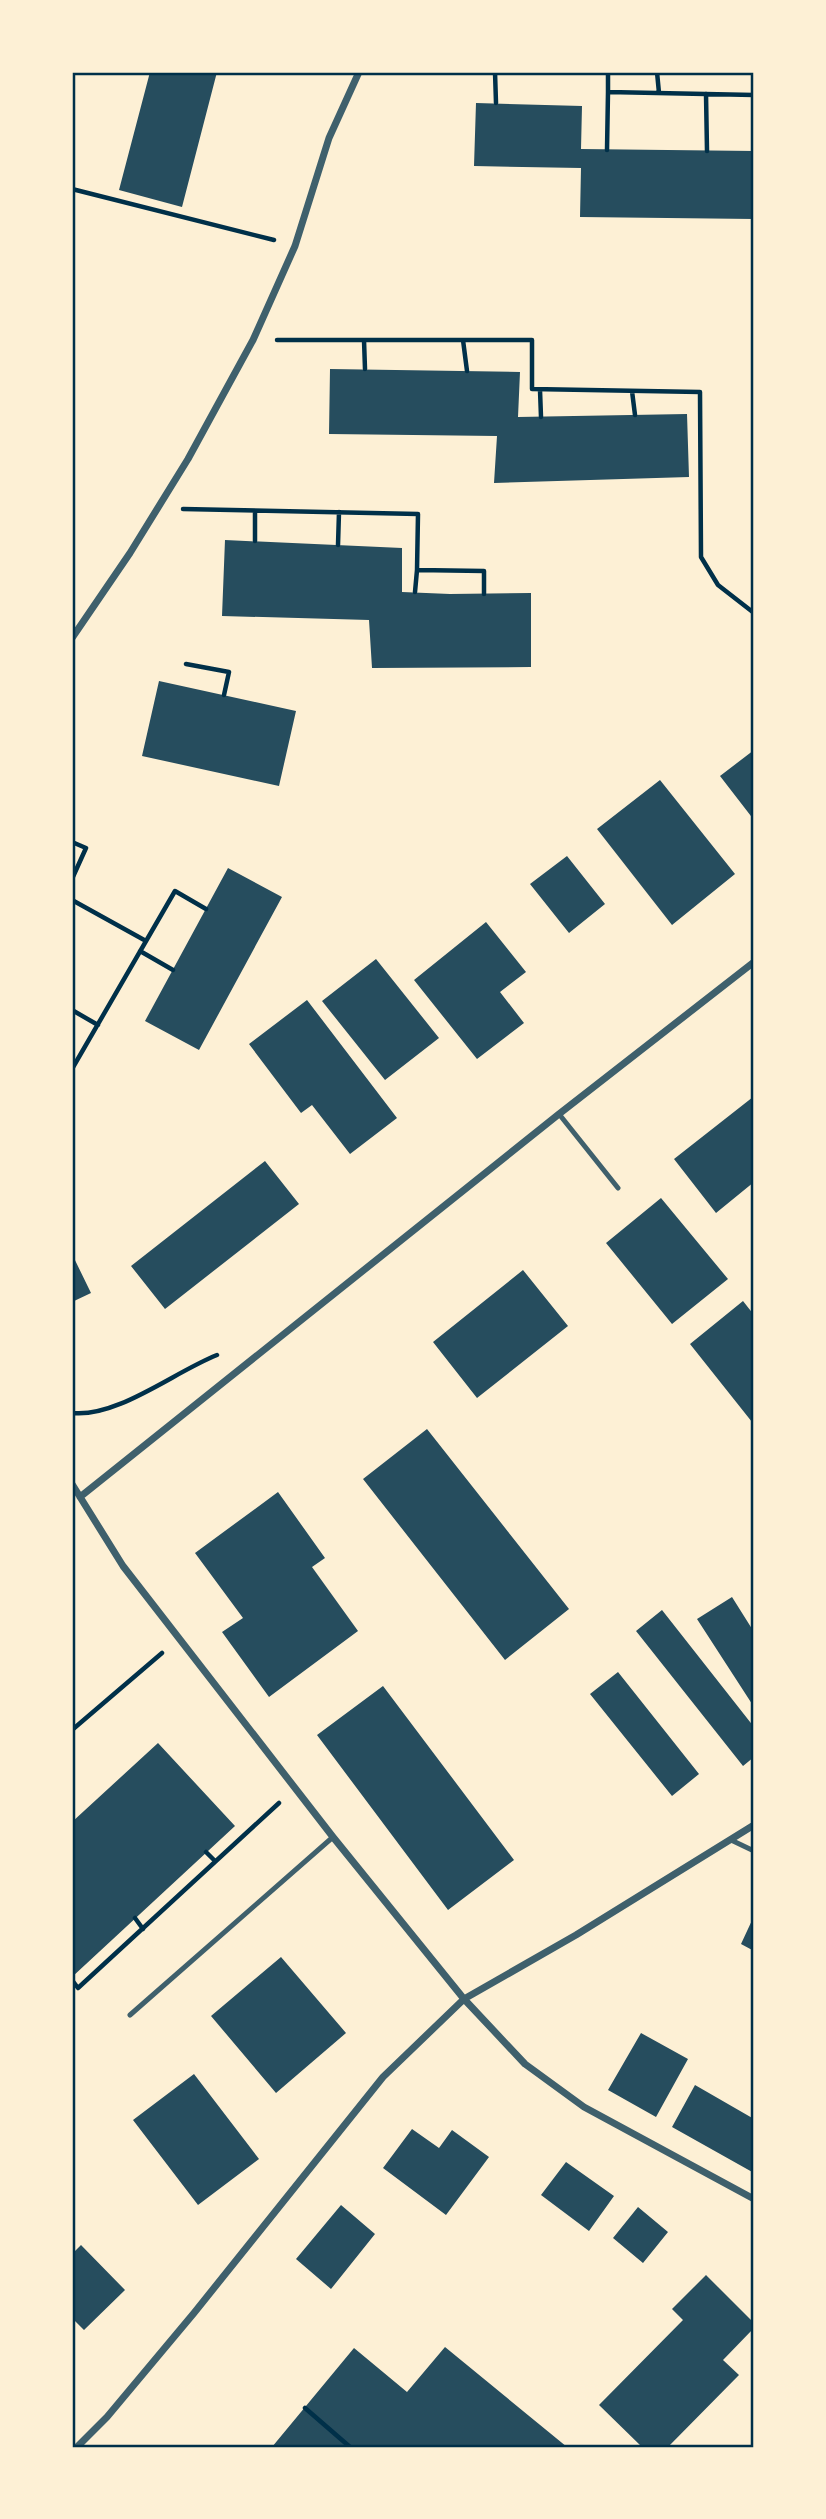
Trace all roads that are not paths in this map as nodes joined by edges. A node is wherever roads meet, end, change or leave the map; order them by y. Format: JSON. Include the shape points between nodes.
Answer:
{"nodes":[{"id":1,"x":359,"y":72,"type":"edge"},
{"id":2,"x":72,"y":638,"type":"edge"},
{"id":3,"x":754,"y":962,"type":"edge"},
{"id":4,"x":559,"y":1114,"type":"junction"},
{"id":5,"x":618,"y":1188,"type":"dead end"},
{"id":6,"x":72,"y":1484,"type":"edge"},
{"id":7,"x":80,"y":1497,"type":"junction"},
{"id":8,"x":754,"y":1825,"type":"edge"},
{"id":9,"x":333,"y":1837,"type":"junction"},
{"id":10,"x":731,"y":1840,"type":"junction"},
{"id":11,"x":754,"y":1851,"type":"edge"},
{"id":12,"x":464,"y":1999,"type":"junction"},
{"id":13,"x":130,"y":2015,"type":"dead end"},
{"id":14,"x":754,"y":2199,"type":"edge"},
{"id":15,"x":77,"y":2447,"type":"edge"}],
"edges":[{"from":1,"to":2,"type":"street","via":[[328,138],[295,246],[253,340],[188,459]]},
{"from":3,"to":4,"type":"street"},
{"from":4,"to":5,"type":"lane"},
{"from":4,"to":7,"type":"street"},
{"from":6,"to":7,"type":"street"},
{"from":7,"to":9,"type":"street","via":[[123,1566]]},
{"from":8,"to":10,"type":"street"},
{"from":9,"to":12,"type":"street"},
{"from":9,"to":13,"type":"lane"},
{"from":10,"to":11,"type":"lane"},
{"from":10,"to":12,"type":"street"},
{"from":12,"to":14,"type":"street","via":[[525,2064],[584,2107]]},
{"from":12,"to":15,"type":"street","via":[[383,2077],[194,2313]]}]}
